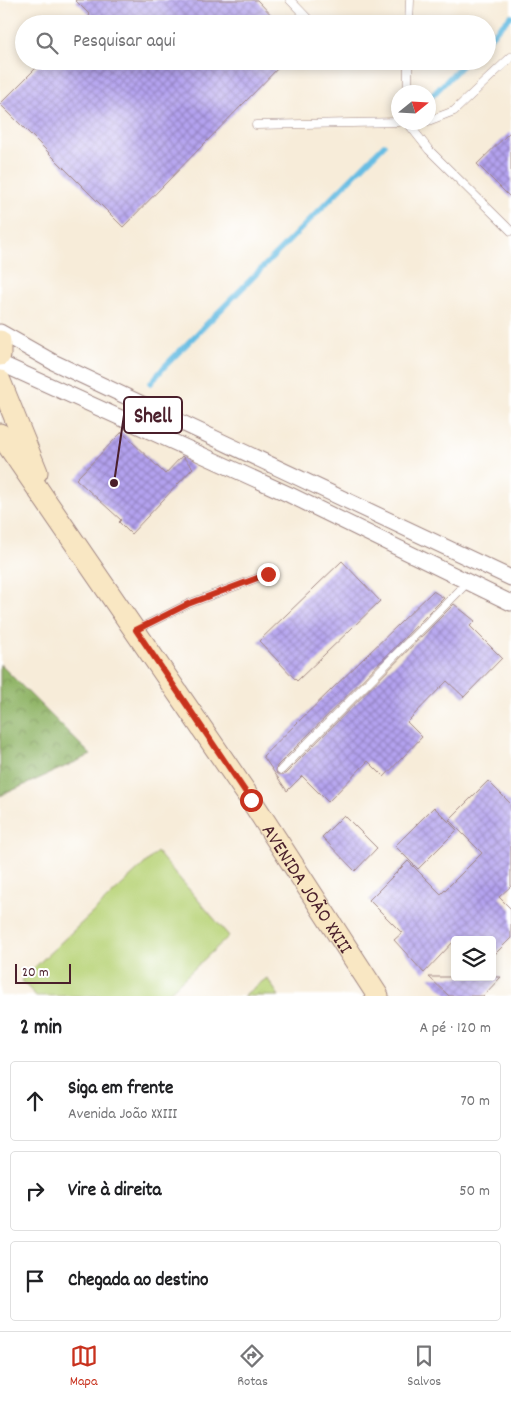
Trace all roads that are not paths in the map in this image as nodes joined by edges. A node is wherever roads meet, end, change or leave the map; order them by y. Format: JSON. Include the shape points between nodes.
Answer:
{"nodes":[{"id":1,"x":290,"y":0,"type":"edge"},
{"id":2,"x":410,"y":0,"type":"edge"},
{"id":3,"x":304,"y":15,"type":"edge"},
{"id":4,"x":409,"y":15,"type":"edge"},
{"id":5,"x":511,"y":57,"type":"edge"},
{"id":6,"x":408,"y":70,"type":"edge"},
{"id":7,"x":408,"y":85,"type":"edge"},
{"id":8,"x":436,"y":118,"type":"edge"},
{"id":9,"x":391,"y":122,"type":"edge"},
{"id":10,"x":256,"y":125,"type":"dead end"},
{"id":11,"x":413,"y":130,"type":"edge"},
{"id":12,"x":511,"y":231,"type":"edge"},
{"id":13,"x":0,"y":332,"type":"edge"},
{"id":14,"x":0,"y":341,"type":"edge"},
{"id":15,"x":0,"y":355,"type":"edge"},
{"id":16,"x":0,"y":363,"type":"edge"},
{"id":17,"x":0,"y":381,"type":"edge"},
{"id":18,"x":0,"y":434,"type":"edge"},
{"id":19,"x":52,"y":506,"type":"junction"},
{"id":20,"x":268,"y":574,"type":"dead end"},
{"id":21,"x":511,"y":578,"type":"edge"},
{"id":22,"x":468,"y":582,"type":"junction"},
{"id":23,"x":511,"y":603,"type":"edge"},
{"id":24,"x":136,"y":630,"type":"junction"},
{"id":25,"x":281,"y":770,"type":"dead end"},
{"id":26,"x":378,"y":996,"type":"edge"}],
"edges":[{"from":1,"to":3,"type":"lane"},
{"from":2,"to":4,"type":"lane"},
{"from":5,"to":8,"type":"lane","via":[[454,111]]},
{"from":6,"to":7,"type":"lane"},
{"from":9,"to":10,"type":"lane"},
{"from":11,"to":12,"type":"lane","via":[[428,150]]},
{"from":13,"to":21,"type":"street","via":[[53,362]]},
{"from":14,"to":15,"type":"main road"},
{"from":16,"to":22,"type":"street","via":[[290,495]]},
{"from":17,"to":19,"type":"main road","name":"AVENIDA JOÃO XXIII"},
{"from":18,"to":19,"type":"main road","name":"AVENIDA JOÃO XXIII"},
{"from":19,"to":24,"type":"main road","name":"AVENIDA JOÃO XXIII"},
{"from":20,"to":24,"type":"lane","via":[[188,604]]},
{"from":22,"to":23,"type":"street"},
{"from":22,"to":25,"type":"lane"},
{"from":24,"to":26,"type":"main road","name":"AVENIDA JOÃO XXIII"}]}
